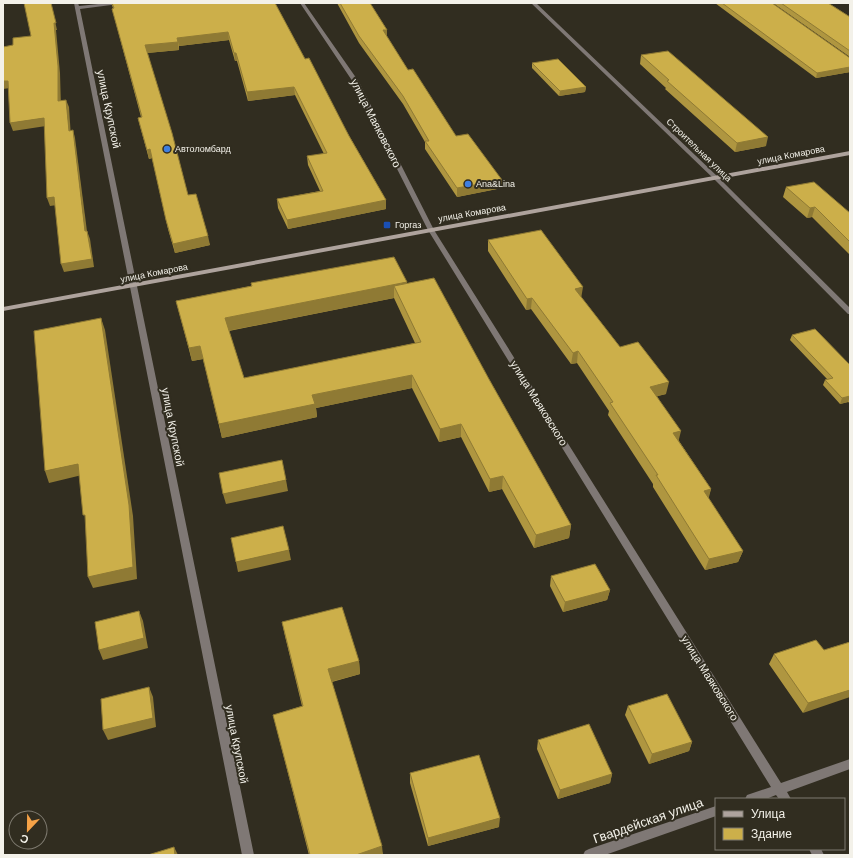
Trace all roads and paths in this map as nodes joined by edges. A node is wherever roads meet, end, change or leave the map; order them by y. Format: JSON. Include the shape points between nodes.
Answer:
{"nodes":[{"id":1,"x":119,"y":3,"type":"edge"},
{"id":2,"x":302,"y":3,"type":"edge"},
{"id":3,"x":533,"y":3,"type":"edge"},
{"id":4,"x":76,"y":6,"type":"edge"},
{"id":5,"x":850,"y":153,"type":"edge"},
{"id":6,"x":716,"y":178,"type":"junction"},
{"id":7,"x":431,"y":230,"type":"junction"},
{"id":8,"x":134,"y":286,"type":"junction"},
{"id":9,"x":3,"y":309,"type":"edge"},
{"id":10,"x":850,"y":312,"type":"edge"},
{"id":11,"x":850,"y":764,"type":"edge"},
{"id":12,"x":782,"y":794,"type":"edge"},
{"id":13,"x":758,"y":798,"type":"edge"},
{"id":14,"x":715,"y":811,"type":"edge"},
{"id":15,"x":248,"y":855,"type":"edge"},
{"id":16,"x":589,"y":855,"type":"edge"}],
"edges":[{"from":1,"to":4,"type":"street"},
{"from":2,"to":7,"type":"street","name":"улица Маяковского","via":[[356,82]]},
{"from":3,"to":6,"type":"street","name":"Строительная улица"},
{"from":4,"to":8,"type":"street","name":"улица Крупской"},
{"from":5,"to":6,"type":"main road","name":"улица Комарова"},
{"from":6,"to":7,"type":"main road","name":"улица Комарова"},
{"from":6,"to":10,"type":"street","name":"Строительная улица"},
{"from":7,"to":8,"type":"main road","name":"улица Комарова"},
{"from":7,"to":12,"type":"street","name":"улица Маяковского"},
{"from":8,"to":9,"type":"main road","name":"улица Комарова"},
{"from":8,"to":15,"type":"street","name":"улица Крупской"},
{"from":11,"to":12,"type":"street"},
{"from":12,"to":13,"type":"street"},
{"from":14,"to":16,"type":"street","name":"Гвардейская улица"}]}
